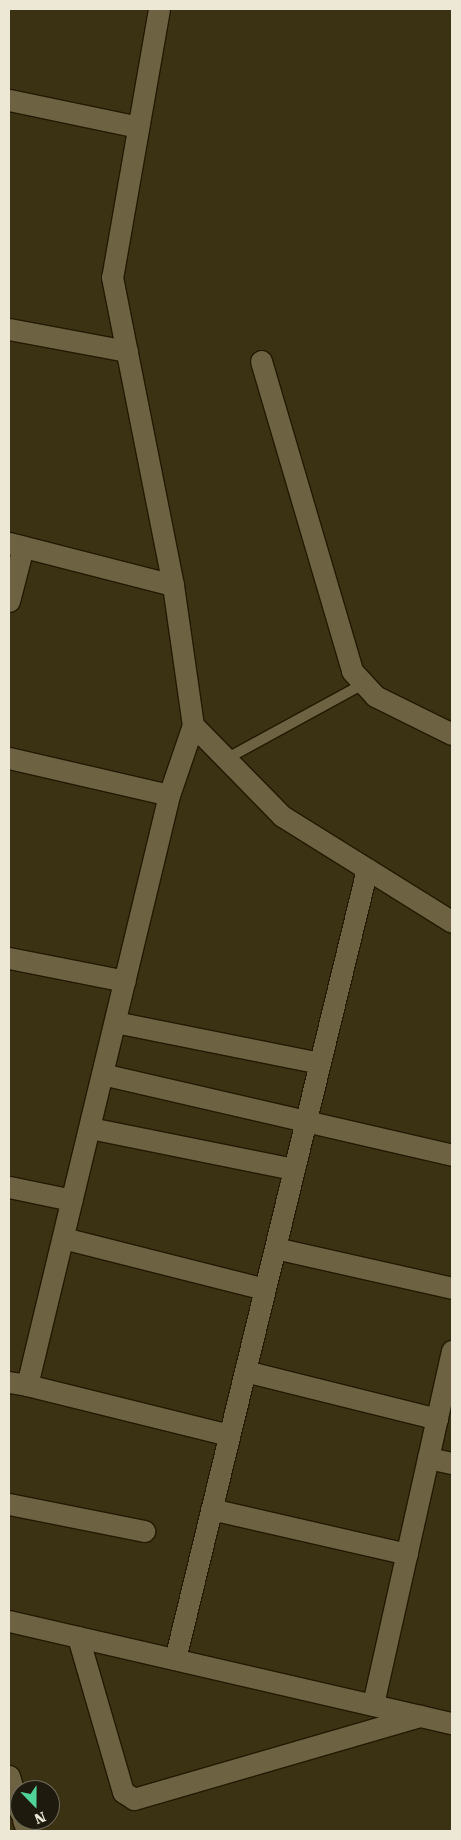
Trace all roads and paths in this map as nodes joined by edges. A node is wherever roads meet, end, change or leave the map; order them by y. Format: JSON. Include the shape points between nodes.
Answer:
{"nodes":[{"id":1,"x":159,"y":9,"type":"edge"},
{"id":2,"x":9,"y":100,"type":"edge"},
{"id":3,"x":138,"y":127,"type":"junction"},
{"id":4,"x":9,"y":329,"type":"edge"},
{"id":5,"x":127,"y":351,"type":"junction"},
{"id":6,"x":262,"y":361,"type":"dead end"},
{"id":7,"x":16,"y":545,"type":"edge"},
{"id":8,"x":173,"y":585,"type":"junction"},
{"id":9,"x":9,"y":601,"type":"edge"},
{"id":10,"x":361,"y":685,"type":"junction"},
{"id":11,"x":193,"y":725,"type":"junction"},
{"id":12,"x":452,"y":734,"type":"edge"},
{"id":13,"x":9,"y":758,"type":"edge"},
{"id":14,"x":226,"y":759,"type":"junction"},
{"id":15,"x":169,"y":795,"type":"junction"},
{"id":16,"x":367,"y":869,"type":"junction"},
{"id":17,"x":452,"y":922,"type":"edge"},
{"id":18,"x":9,"y":958,"type":"edge"},
{"id":19,"x":125,"y":981,"type":"junction"},
{"id":20,"x":115,"y":1022,"type":"junction"},
{"id":21,"x":320,"y":1064,"type":"junction"},
{"id":22,"x":102,"y":1074,"type":"junction"},
{"id":23,"x":306,"y":1118,"type":"junction"},
{"id":24,"x":90,"y":1128,"type":"junction"},
{"id":25,"x":452,"y":1155,"type":"edge"},
{"id":26,"x":294,"y":1169,"type":"junction"},
{"id":27,"x":9,"y":1187,"type":"edge"},
{"id":28,"x":72,"y":1200,"type":"junction"},
{"id":29,"x":63,"y":1238,"type":"junction"},
{"id":30,"x":275,"y":1248,"type":"junction"},
{"id":31,"x":452,"y":1288,"type":"edge"},
{"id":32,"x":265,"y":1289,"type":"junction"},
{"id":33,"x":452,"y":1351,"type":"edge"},
{"id":34,"x":245,"y":1371,"type":"junction"},
{"id":35,"x":18,"y":1384,"type":"edge"},
{"id":36,"x":437,"y":1419,"type":"junction"},
{"id":37,"x":229,"y":1435,"type":"junction"},
{"id":38,"x":428,"y":1458,"type":"junction"},
{"id":39,"x":452,"y":1463,"type":"edge"},
{"id":40,"x":9,"y":1504,"type":"edge"},
{"id":41,"x":211,"y":1510,"type":"junction"},
{"id":42,"x":144,"y":1530,"type":"dead end"},
{"id":43,"x":407,"y":1554,"type":"junction"},
{"id":44,"x":9,"y":1621,"type":"edge"},
{"id":45,"x":78,"y":1637,"type":"junction"},
{"id":46,"x":175,"y":1659,"type":"junction"},
{"id":47,"x":373,"y":1704,"type":"junction"},
{"id":48,"x":420,"y":1716,"type":"junction"},
{"id":49,"x":452,"y":1724,"type":"edge"}],
"edges":[{"from":1,"to":3,"type":"street"},
{"from":2,"to":3,"type":"street"},
{"from":3,"to":5,"type":"street","via":[[112,277]]},
{"from":4,"to":5,"type":"street"},
{"from":5,"to":8,"type":"street"},
{"from":6,"to":10,"type":"street","via":[[352,671]]},
{"from":7,"to":8,"type":"street"},
{"from":7,"to":9,"type":"street"},
{"from":8,"to":11,"type":"street"},
{"from":10,"to":12,"type":"street"},
{"from":10,"to":14,"type":"lane"},
{"from":11,"to":14,"type":"street"},
{"from":11,"to":15,"type":"street"},
{"from":13,"to":15,"type":"street"},
{"from":14,"to":16,"type":"street","via":[[282,816]]},
{"from":15,"to":19,"type":"street"},
{"from":16,"to":17,"type":"street"},
{"from":16,"to":21,"type":"street"},
{"from":18,"to":19,"type":"street"},
{"from":19,"to":20,"type":"street"},
{"from":20,"to":21,"type":"street"},
{"from":20,"to":22,"type":"street"},
{"from":21,"to":23,"type":"street"},
{"from":22,"to":23,"type":"street"},
{"from":22,"to":24,"type":"street"},
{"from":23,"to":25,"type":"street"},
{"from":23,"to":26,"type":"street"},
{"from":24,"to":26,"type":"street"},
{"from":24,"to":28,"type":"street"},
{"from":26,"to":30,"type":"street"},
{"from":27,"to":28,"type":"street"},
{"from":28,"to":29,"type":"street"},
{"from":29,"to":32,"type":"street"},
{"from":29,"to":35,"type":"street"},
{"from":30,"to":31,"type":"street"},
{"from":30,"to":32,"type":"street"},
{"from":32,"to":34,"type":"street"},
{"from":33,"to":36,"type":"street"},
{"from":34,"to":36,"type":"street"},
{"from":34,"to":37,"type":"street"},
{"from":35,"to":37,"type":"street"},
{"from":36,"to":38,"type":"street"},
{"from":37,"to":41,"type":"street"},
{"from":38,"to":39,"type":"street"},
{"from":38,"to":43,"type":"street"},
{"from":40,"to":42,"type":"street"},
{"from":41,"to":43,"type":"street"},
{"from":41,"to":46,"type":"street"},
{"from":43,"to":47,"type":"street"},
{"from":44,"to":45,"type":"street"},
{"from":45,"to":46,"type":"street"},
{"from":45,"to":48,"type":"street","via":[[123,1792],[134,1799]]},
{"from":46,"to":47,"type":"street"},
{"from":47,"to":48,"type":"street"},
{"from":48,"to":49,"type":"street"}]}
